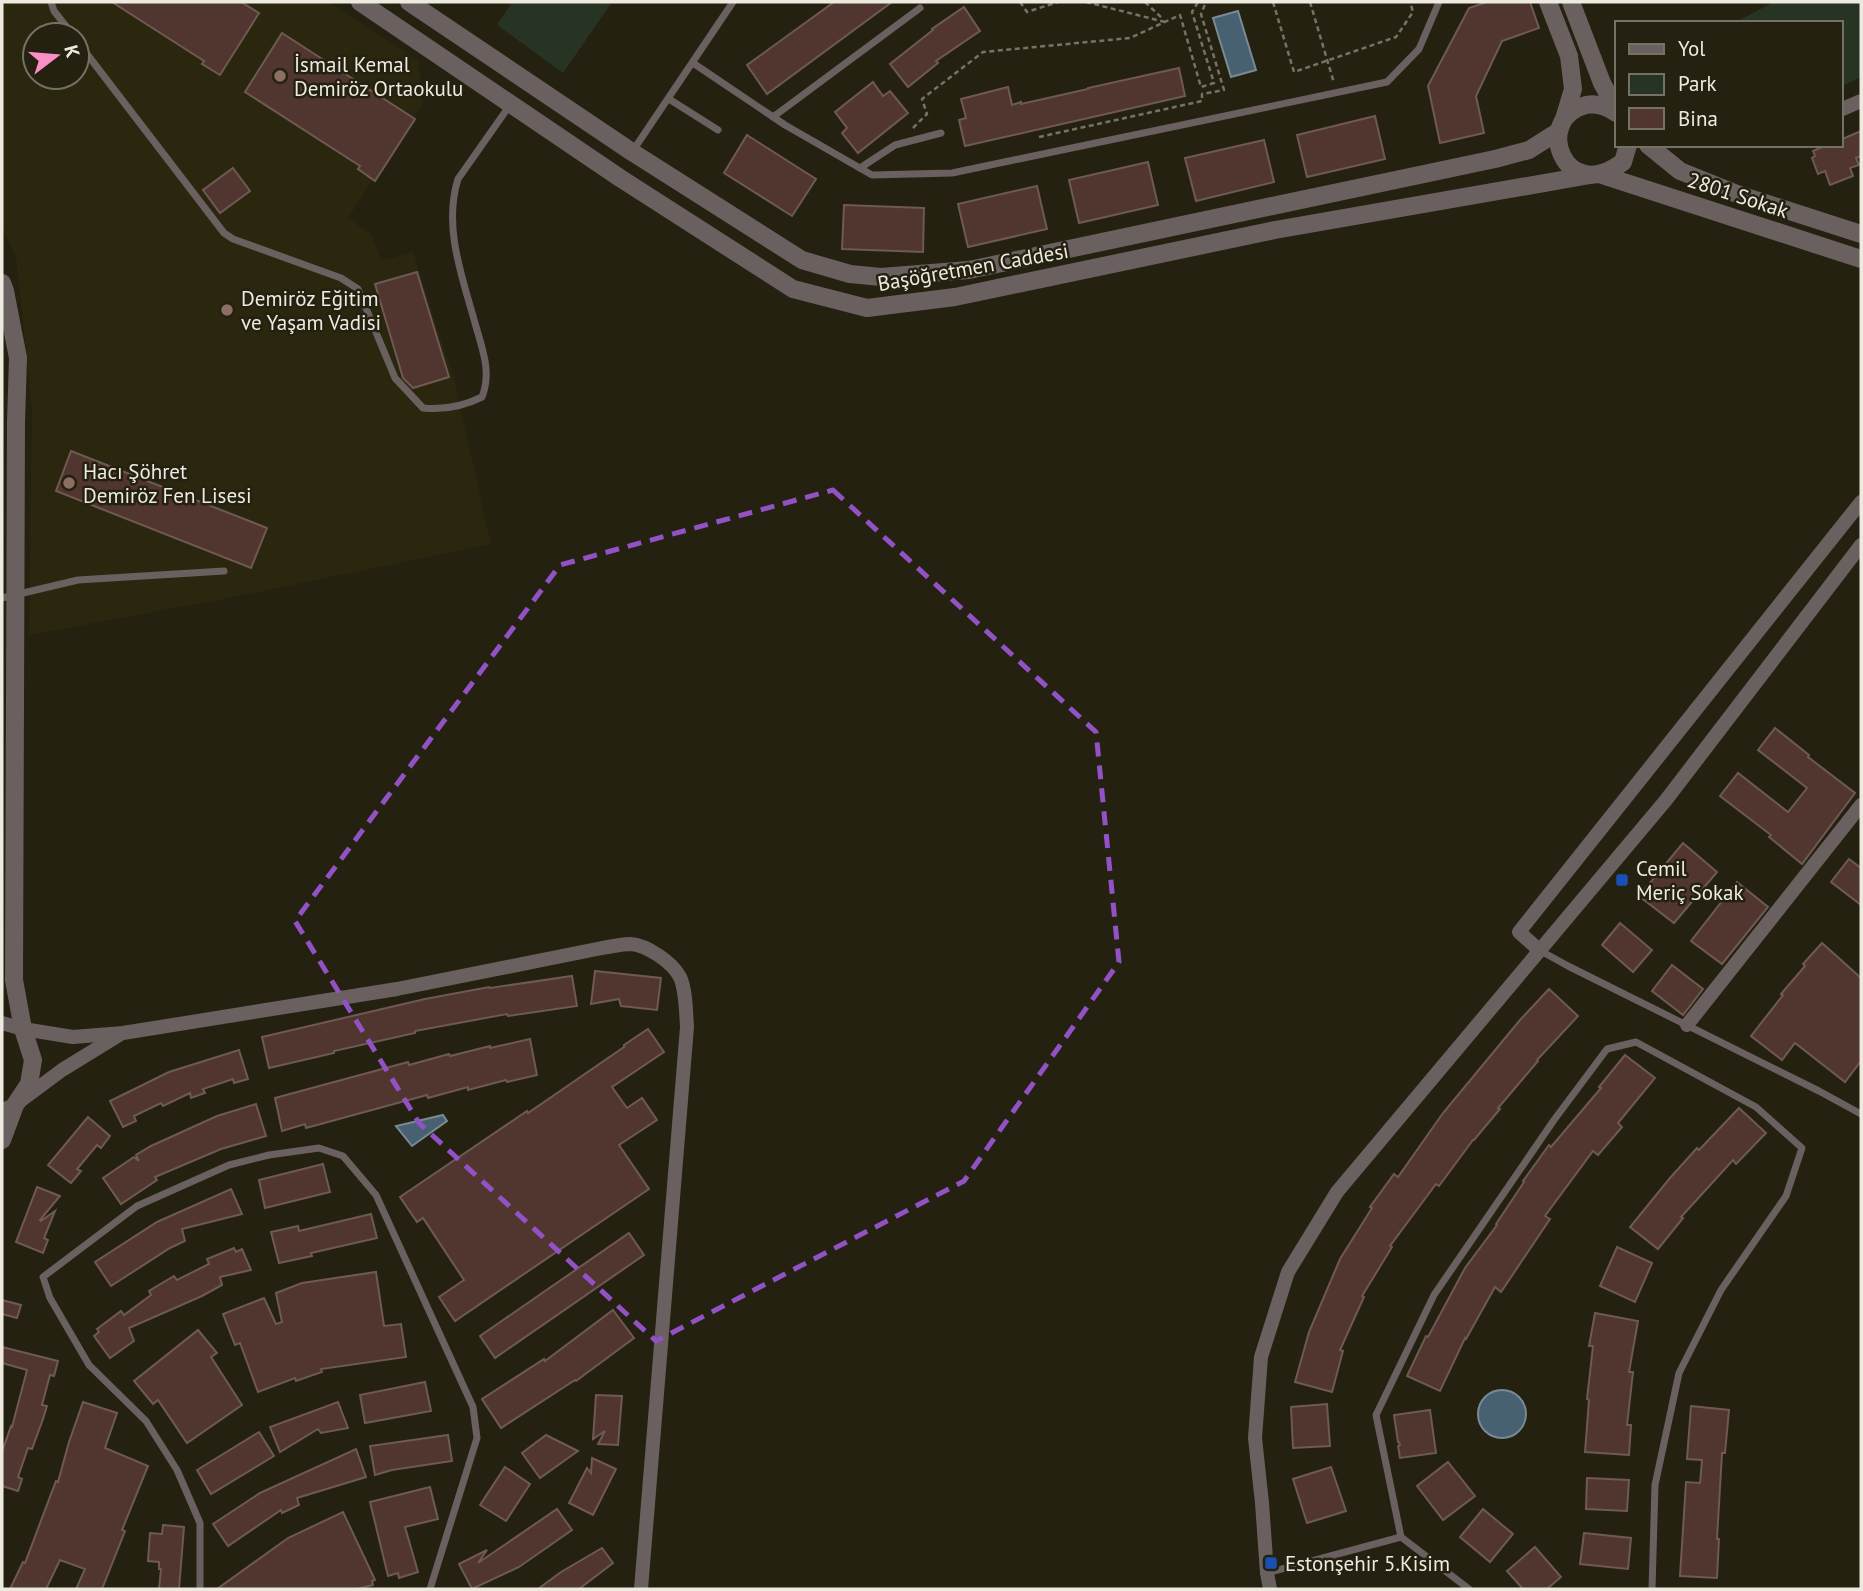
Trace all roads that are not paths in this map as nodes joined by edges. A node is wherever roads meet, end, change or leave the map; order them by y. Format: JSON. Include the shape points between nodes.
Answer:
{"nodes":[{"id":1,"x":51,"y":2,"type":"edge"},
{"id":2,"x":360,"y":2,"type":"edge"},
{"id":3,"x":409,"y":2,"type":"edge"},
{"id":4,"x":733,"y":2,"type":"edge"},
{"id":5,"x":1439,"y":2,"type":"edge"},
{"id":6,"x":1548,"y":2,"type":"edge"},
{"id":7,"x":920,"y":8,"type":"dead end"},
{"id":8,"x":1574,"y":9,"type":"edge"},
{"id":9,"x":62,"y":21,"type":"edge"},
{"id":10,"x":1557,"y":24,"type":"junction"},
{"id":11,"x":91,"y":59,"type":"edge"},
{"id":12,"x":693,"y":63,"type":"junction"},
{"id":13,"x":669,"y":99,"type":"junction"},
{"id":14,"x":1861,"y":101,"type":"edge"},
{"id":15,"x":511,"y":104,"type":"junction"},
{"id":16,"x":1615,"y":109,"type":"edge"},
{"id":17,"x":1842,"y":109,"type":"edge"},
{"id":18,"x":1615,"y":111,"type":"edge"},
{"id":19,"x":773,"y":117,"type":"junction"},
{"id":20,"x":1561,"y":126,"type":"junction"},
{"id":21,"x":718,"y":130,"type":"dead end"},
{"id":22,"x":941,"y":133,"type":"dead end"},
{"id":23,"x":1627,"y":147,"type":"edge"},
{"id":24,"x":1659,"y":148,"type":"edge"},
{"id":25,"x":632,"y":152,"type":"junction"},
{"id":26,"x":860,"y":168,"type":"junction"},
{"id":27,"x":1596,"y":175,"type":"junction"},
{"id":28,"x":1861,"y":234,"type":"edge"},
{"id":29,"x":1861,"y":259,"type":"edge"},
{"id":30,"x":2,"y":282,"type":"edge"},
{"id":31,"x":1861,"y":502,"type":"edge"},
{"id":32,"x":1861,"y":545,"type":"edge"},
{"id":33,"x":225,"y":571,"type":"dead end"},
{"id":34,"x":8,"y":596,"type":"edge"},
{"id":35,"x":1861,"y":805,"type":"edge"},
{"id":36,"x":1539,"y":950,"type":"junction"},
{"id":37,"x":2,"y":1023,"type":"edge"},
{"id":38,"x":1686,"y":1025,"type":"junction"},
{"id":39,"x":23,"y":1029,"type":"junction"},
{"id":40,"x":123,"y":1033,"type":"junction"},
{"id":41,"x":8,"y":1107,"type":"edge"},
{"id":42,"x":1861,"y":1114,"type":"edge"},
{"id":43,"x":2,"y":1140,"type":"edge"},
{"id":44,"x":1401,"y":1537,"type":"junction"},
{"id":45,"x":1267,"y":1573,"type":"junction"},
{"id":46,"x":200,"y":1589,"type":"edge"},
{"id":47,"x":430,"y":1589,"type":"edge"},
{"id":48,"x":641,"y":1589,"type":"edge"},
{"id":49,"x":1270,"y":1589,"type":"edge"},
{"id":50,"x":1469,"y":1589,"type":"edge"},
{"id":51,"x":1652,"y":1589,"type":"edge"}],
"edges":[{"from":1,"to":9,"type":"lane"},
{"from":2,"to":15,"type":"street","name":"Başöğretmen Caddesi"},
{"from":3,"to":25,"type":"street","name":"Başöğretmen Caddesi"},
{"from":4,"to":12,"type":"lane"},
{"from":5,"to":26,"type":"lane","via":[[1419,49],[1387,82],[952,173],[872,175]]},
{"from":6,"to":10,"type":"street"},
{"from":7,"to":19,"type":"lane"},
{"from":8,"to":10,"type":"street"},
{"from":8,"to":16,"type":"street"},
{"from":10,"to":20,"type":"street","via":[[1569,56],[1573,89]]},
{"from":11,"to":15,"type":"lane","via":[[224,233],[341,278],[358,289],[395,378],[423,408],[470,403],[482,397],[487,384],[451,215],[458,178]]},
{"from":12,"to":13,"type":"lane"},
{"from":12,"to":19,"type":"lane"},
{"from":13,"to":21,"type":"lane"},
{"from":13,"to":25,"type":"lane"},
{"from":14,"to":17,"type":"street"},
{"from":15,"to":27,"type":"street","name":"Başöğretmen Caddesi","via":[[793,289],[867,308],[955,297],[1275,230]]},
{"from":18,"to":20,"type":"street","name":"Başöğretmen Caddesi","via":[[1602,105],[1580,106]]},
{"from":19,"to":26,"type":"lane"},
{"from":20,"to":25,"type":"street","name":"Başöğretmen Caddesi","via":[[1529,150],[1495,159],[969,270],[881,277],[850,274],[802,260]]},
{"from":20,"to":27,"type":"street","via":[[1558,144],[1568,165]]},
{"from":22,"to":26,"type":"lane","via":[[895,145]]},
{"from":23,"to":27,"type":"street","via":[[1623,162]]},
{"from":24,"to":28,"type":"street","name":"2801 Sokak","via":[[1680,171]]},
{"from":27,"to":29,"type":"street","name":"2801 Sokak"},
{"from":30,"to":34,"type":"street","via":[[18,358]]},
{"from":31,"to":36,"type":"street","via":[[1519,932]]},
{"from":32,"to":36,"type":"street","via":[[1666,800]]},
{"from":33,"to":34,"type":"lane","via":[[78,580]]},
{"from":34,"to":39,"type":"street","via":[[14,980]]},
{"from":35,"to":38,"type":"street"},
{"from":36,"to":38,"type":"lane"},
{"from":36,"to":45,"type":"street","via":[[1337,1192],[1288,1272],[1261,1357],[1255,1438]]},
{"from":37,"to":39,"type":"street"},
{"from":38,"to":42,"type":"lane"},
{"from":39,"to":40,"type":"street","via":[[73,1037]]},
{"from":39,"to":41,"type":"street","via":[[33,1060],[29,1084]]},
{"from":40,"to":41,"type":"street"},
{"from":40,"to":48,"type":"street","via":[[397,989],[631,944],[666,961],[680,977],[687,1027]]},
{"from":41,"to":43,"type":"street"},
{"from":44,"to":45,"type":"lane"},
{"from":44,"to":50,"type":"lane"},
{"from":44,"to":51,"type":"lane","via":[[1376,1415],[1434,1295],[1554,1120],[1607,1049],[1636,1042],[1756,1107],[1802,1148],[1786,1196],[1721,1290],[1679,1373],[1655,1485]]},
{"from":45,"to":49,"type":"street"},
{"from":46,"to":47,"type":"lane","via":[[200,1522],[177,1470],[146,1421],[89,1365],[43,1278],[138,1206],[229,1165],[319,1148],[343,1156],[376,1195],[472,1407],[477,1438]]}]}
